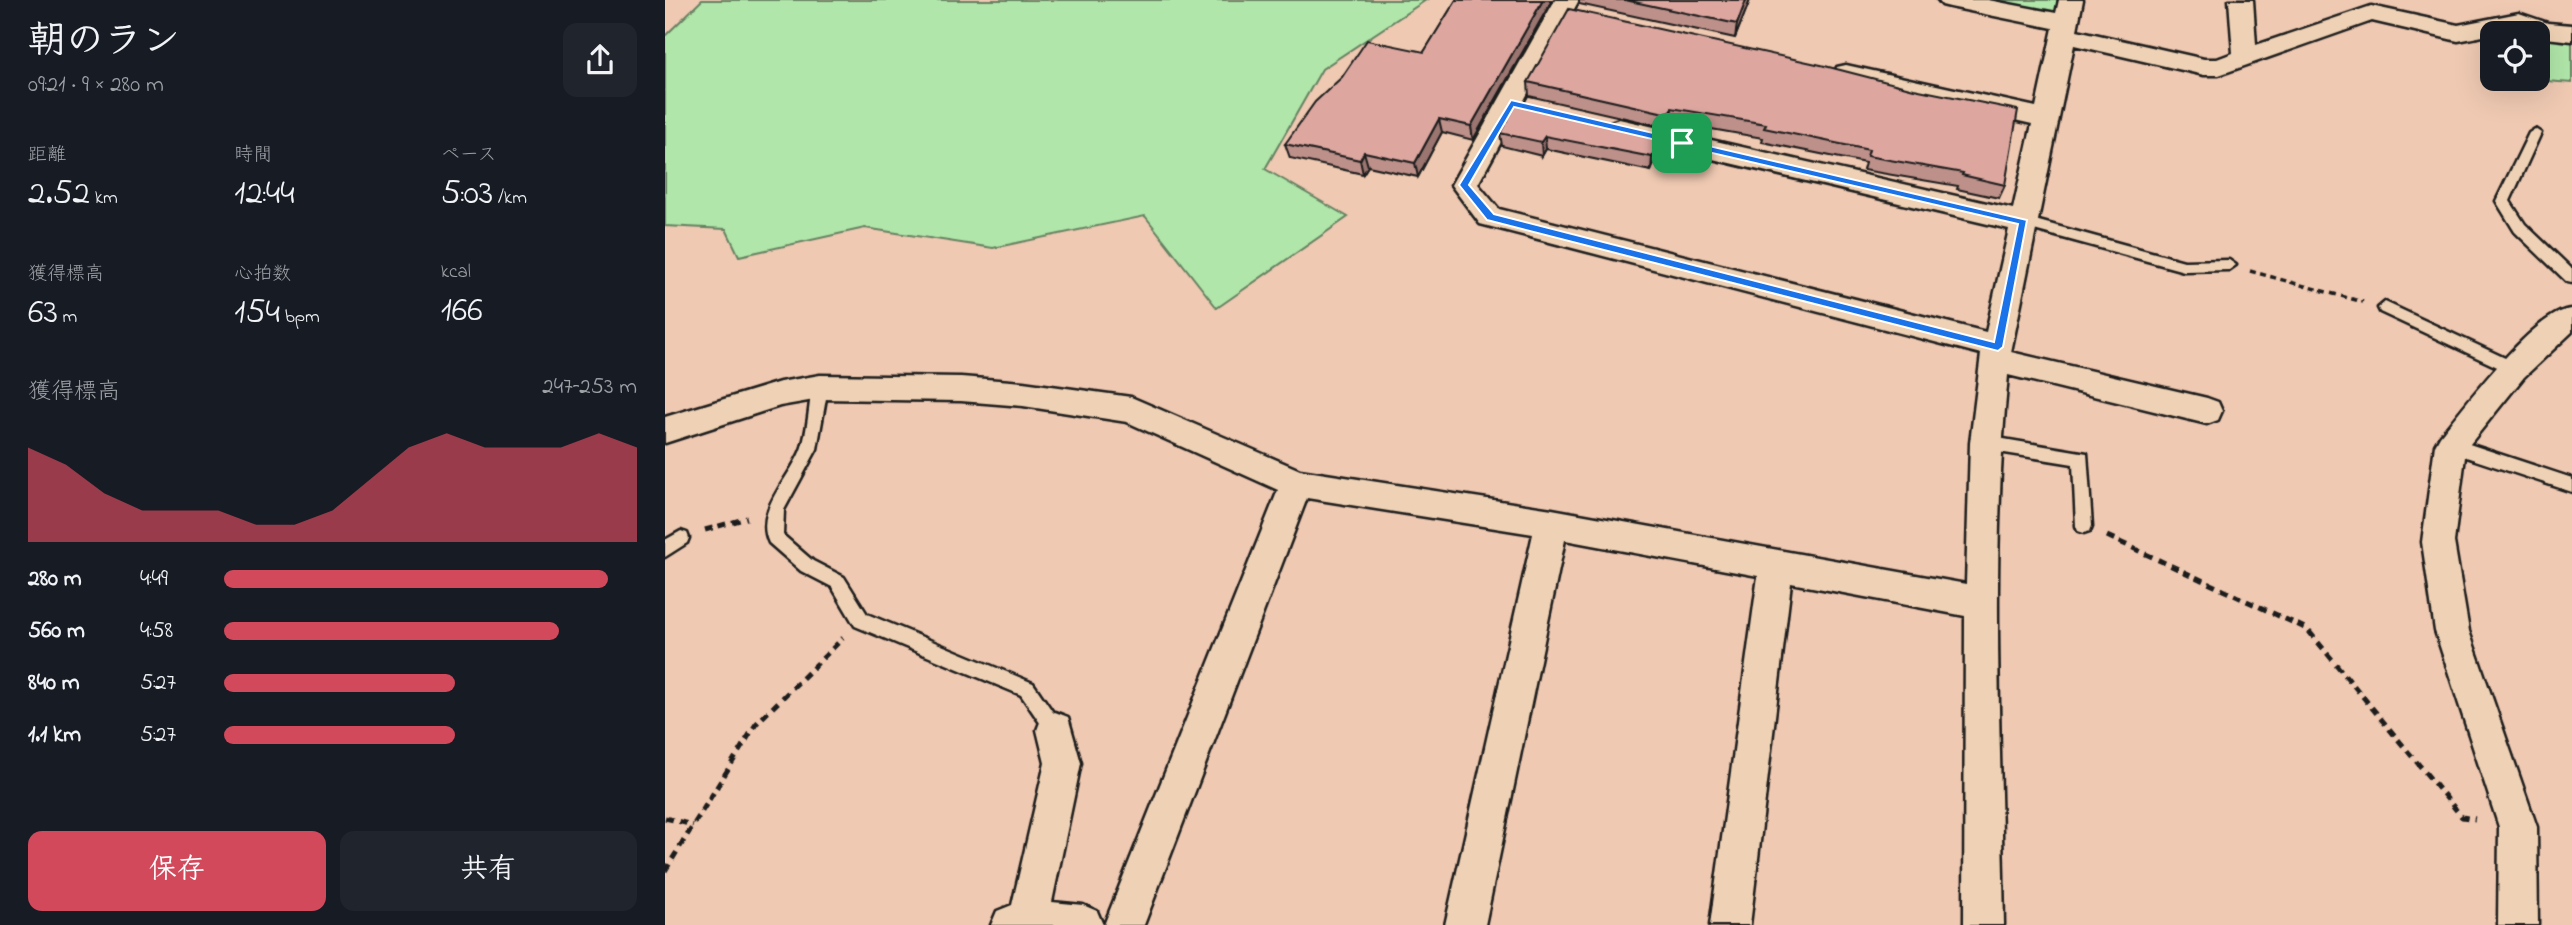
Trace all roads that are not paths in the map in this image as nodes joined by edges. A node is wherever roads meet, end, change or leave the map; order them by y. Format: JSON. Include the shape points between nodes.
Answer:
{"nodes":[{"id":1,"x":1950,"y":0,"type":"edge"},
{"id":2,"x":2241,"y":0,"type":"edge"},
{"id":3,"x":1564,"y":5,"type":"edge"},
{"id":4,"x":1588,"y":16,"type":"edge"},
{"id":5,"x":2068,"y":19,"type":"edge"},
{"id":6,"x":2572,"y":33,"type":"edge"},
{"id":7,"x":2245,"y":57,"type":"junction"},
{"id":8,"x":1817,"y":66,"type":"edge"},
{"id":9,"x":2046,"y":118,"type":"junction"},
{"id":10,"x":1592,"y":122,"type":"edge"},
{"id":11,"x":2535,"y":133,"type":"dead end"},
{"id":12,"x":2024,"y":222,"type":"junction"},
{"id":13,"x":2229,"y":265,"type":"road end"},
{"id":14,"x":2572,"y":278,"type":"edge"},
{"id":15,"x":2385,"y":308,"type":"road end"},
{"id":16,"x":2572,"y":320,"type":"edge"},
{"id":17,"x":1996,"y":354,"type":"junction"},
{"id":18,"x":2513,"y":368,"type":"junction"},
{"id":19,"x":820,"y":387,"type":"junction"},
{"id":20,"x":2207,"y":411,"type":"dead end"},
{"id":21,"x":665,"y":430,"type":"edge"},
{"id":22,"x":1986,"y":443,"type":"junction"},
{"id":23,"x":2451,"y":445,"type":"junction"},
{"id":24,"x":1297,"y":483,"type":"junction"},
{"id":25,"x":2572,"y":485,"type":"edge"},
{"id":26,"x":776,"y":509,"type":"joint"},
{"id":27,"x":1552,"y":523,"type":"junction"},
{"id":28,"x":2084,"y":526,"type":"road end"},
{"id":29,"x":681,"y":538,"type":"road end"},
{"id":30,"x":665,"y":550,"type":"edge"},
{"id":31,"x":1776,"y":565,"type":"junction"},
{"id":32,"x":1982,"y":603,"type":"junction"},
{"id":33,"x":1055,"y":730,"type":"joint"},
{"id":34,"x":1022,"y":923,"type":"edge"},
{"id":35,"x":1083,"y":925,"type":"edge"},
{"id":36,"x":1124,"y":925,"type":"edge"},
{"id":37,"x":1465,"y":925,"type":"edge"},
{"id":38,"x":1730,"y":925,"type":"edge"},
{"id":39,"x":1984,"y":925,"type":"edge"},
{"id":40,"x":2518,"y":925,"type":"edge"}],
"edges":[{"from":1,"to":5,"type":"street"},
{"from":2,"to":7,"type":"street"},
{"from":3,"to":4,"type":"street"},
{"from":3,"to":17,"type":"street","via":[[1525,106],[1464,185],[1490,217]]},
{"from":5,"to":7,"type":"street","via":[[2204,67],[2218,68]]},
{"from":5,"to":9,"type":"street"},
{"from":6,"to":7,"type":"street","via":[[2519,21],[2458,33],[2371,13]]},
{"from":8,"to":9,"type":"street"},
{"from":9,"to":12,"type":"street"},
{"from":10,"to":12,"type":"street"},
{"from":11,"to":14,"type":"lane","via":[[2503,201],[2520,228]]},
{"from":12,"to":13,"type":"lane","via":[[2184,266]]},
{"from":12,"to":17,"type":"street"},
{"from":15,"to":18,"type":"lane"},
{"from":16,"to":18,"type":"street","via":[[2566,320]]},
{"from":17,"to":20,"type":"street"},
{"from":17,"to":22,"type":"street"},
{"from":18,"to":23,"type":"street"},
{"from":19,"to":21,"type":"street","via":[[780,394]]},
{"from":19,"to":24,"type":"street","via":[[961,389],[1131,410]]},
{"from":19,"to":26,"type":"lane","via":[[809,449]]},
{"from":22,"to":28,"type":"lane","via":[[2081,458]]},
{"from":22,"to":32,"type":"street"},
{"from":23,"to":25,"type":"lane"},
{"from":23,"to":40,"type":"street","via":[[2438,542],[2452,631],[2518,827]]},
{"from":24,"to":27,"type":"street"},
{"from":24,"to":36,"type":"street"},
{"from":26,"to":33,"type":"lane","via":[[775,538],[807,566],[838,582],[861,620],[1027,690]]},
{"from":27,"to":31,"type":"street"},
{"from":27,"to":37,"type":"street"},
{"from":29,"to":30,"type":"lane"},
{"from":31,"to":32,"type":"street"},
{"from":31,"to":38,"type":"street"},
{"from":32,"to":39,"type":"street"},
{"from":33,"to":34,"type":"street","via":[[1063,762]]},
{"from":34,"to":35,"type":"street"}]}
